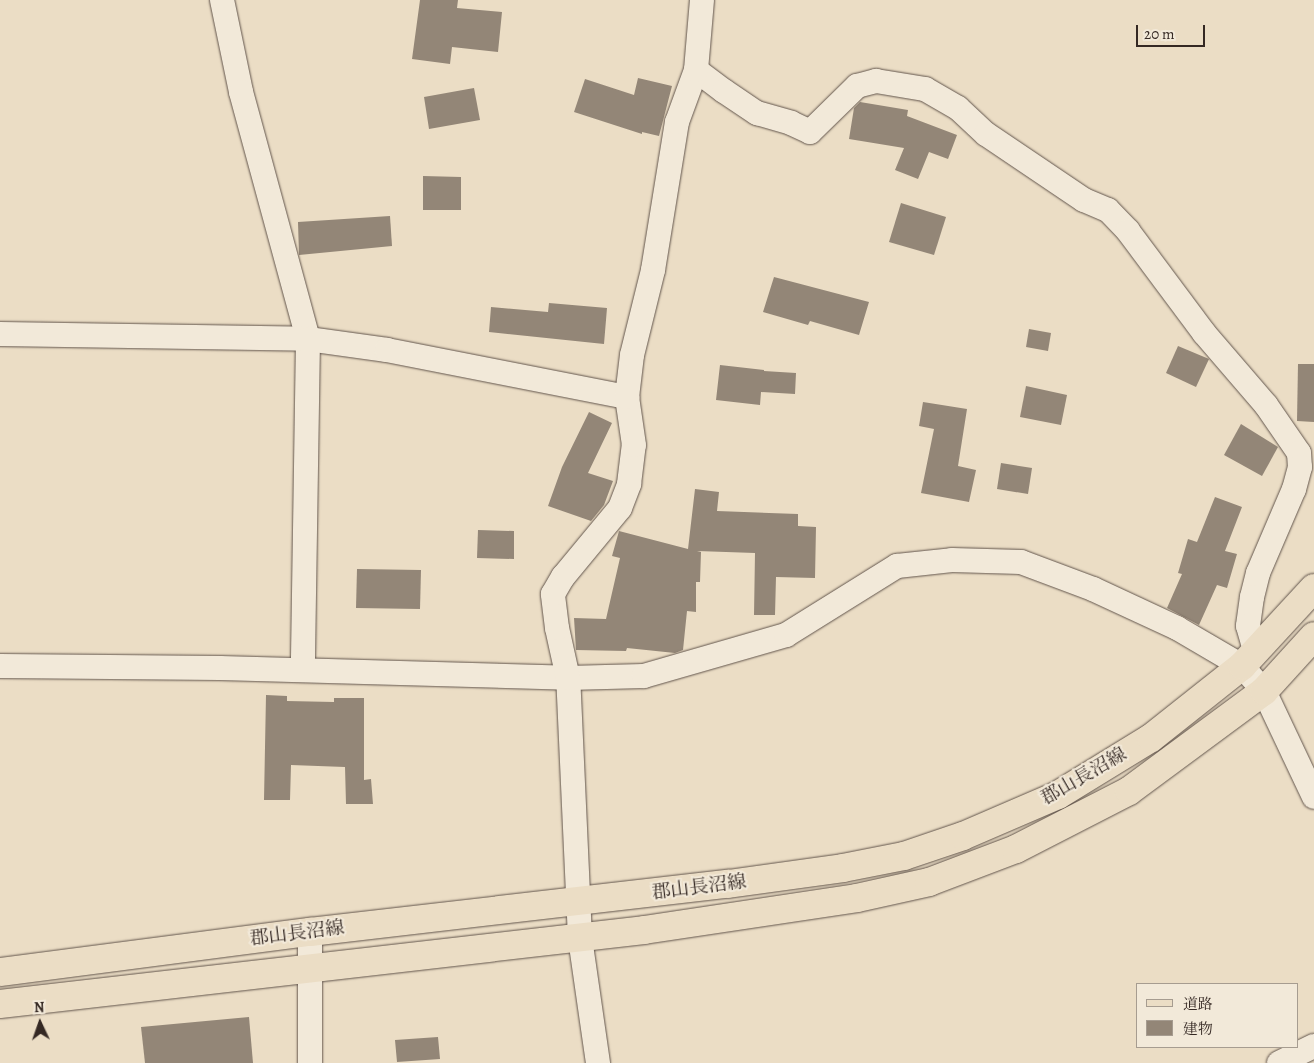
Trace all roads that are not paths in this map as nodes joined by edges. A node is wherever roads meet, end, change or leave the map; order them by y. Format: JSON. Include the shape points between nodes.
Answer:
{"nodes":[{"id":1,"x":222,"y":0,"type":"edge"},
{"id":2,"x":702,"y":0,"type":"edge"},
{"id":3,"x":696,"y":70,"type":"junction"},
{"id":4,"x":0,"y":334,"type":"edge"},
{"id":5,"x":308,"y":339,"type":"junction"},
{"id":6,"x":626,"y":397,"type":"junction"},
{"id":7,"x":1314,"y":588,"type":"edge"},
{"id":8,"x":1314,"y":636,"type":"edge"},
{"id":9,"x":1248,"y":659,"type":"junction"},
{"id":10,"x":0,"y":666,"type":"edge"},
{"id":11,"x":303,"y":670,"type":"junction"},
{"id":12,"x":568,"y":678,"type":"junction"},
{"id":13,"x":1264,"y":691,"type":"junction"},
{"id":14,"x":1314,"y":798,"type":"edge"},
{"id":15,"x":578,"y":902,"type":"junction"},
{"id":16,"x":310,"y":932,"type":"junction"},
{"id":17,"x":580,"y":938,"type":"junction"},
{"id":18,"x":309,"y":968,"type":"junction"},
{"id":19,"x":0,"y":972,"type":"edge"},
{"id":20,"x":0,"y":1004,"type":"edge"},
{"id":21,"x":1314,"y":1046,"type":"edge"},
{"id":22,"x":310,"y":1063,"type":"edge"},
{"id":23,"x":598,"y":1063,"type":"edge"},
{"id":24,"x":1279,"y":1063,"type":"edge"}],
"edges":[{"from":1,"to":5,"type":"street","via":[[239,84]]},
{"from":2,"to":3,"type":"street"},
{"from":3,"to":6,"type":"street","via":[[677,122],[653,270],[632,355]]},
{"from":3,"to":9,"type":"street","via":[[757,113],[810,132],[857,86],[876,81],[925,89],[958,108],[986,134],[1084,200],[1108,210],[1128,231],[1204,333],[1277,419],[1299,453],[1300,467],[1294,489],[1258,573],[1252,597]]},
{"from":4,"to":5,"type":"street"},
{"from":5,"to":6,"type":"street","via":[[387,350]]},
{"from":5,"to":11,"type":"street"},
{"from":6,"to":12,"type":"street","via":[[634,446],[629,484],[620,508],[563,577],[553,594]]},
{"from":7,"to":9,"type":"main road","name":"郡山長沼線"},
{"from":8,"to":13,"type":"main road","name":"郡山長沼線"},
{"from":9,"to":12,"type":"street","via":[[1093,589],[1021,562],[952,560],[897,566],[786,635],[644,676]]},
{"from":9,"to":13,"type":"street"},
{"from":9,"to":15,"type":"main road","name":"郡山長沼線","via":[[1151,738],[1126,754],[1058,795],[963,836],[904,856],[843,868]]},
{"from":10,"to":11,"type":"street"},
{"from":11,"to":12,"type":"street"},
{"from":12,"to":15,"type":"street"},
{"from":13,"to":14,"type":"street"},
{"from":13,"to":17,"type":"main road","name":"郡山長沼線","via":[[1129,791],[1016,849],[929,882],[857,898]]},
{"from":15,"to":16,"type":"main road","name":"郡山長沼線"},
{"from":15,"to":17,"type":"street"},
{"from":16,"to":18,"type":"street"},
{"from":16,"to":19,"type":"main road","name":"郡山長沼線"},
{"from":17,"to":18,"type":"main road","name":"郡山長沼線"},
{"from":17,"to":23,"type":"street"},
{"from":18,"to":20,"type":"main road","name":"郡山長沼線"},
{"from":18,"to":22,"type":"street"},
{"from":21,"to":24,"type":"street"}]}
